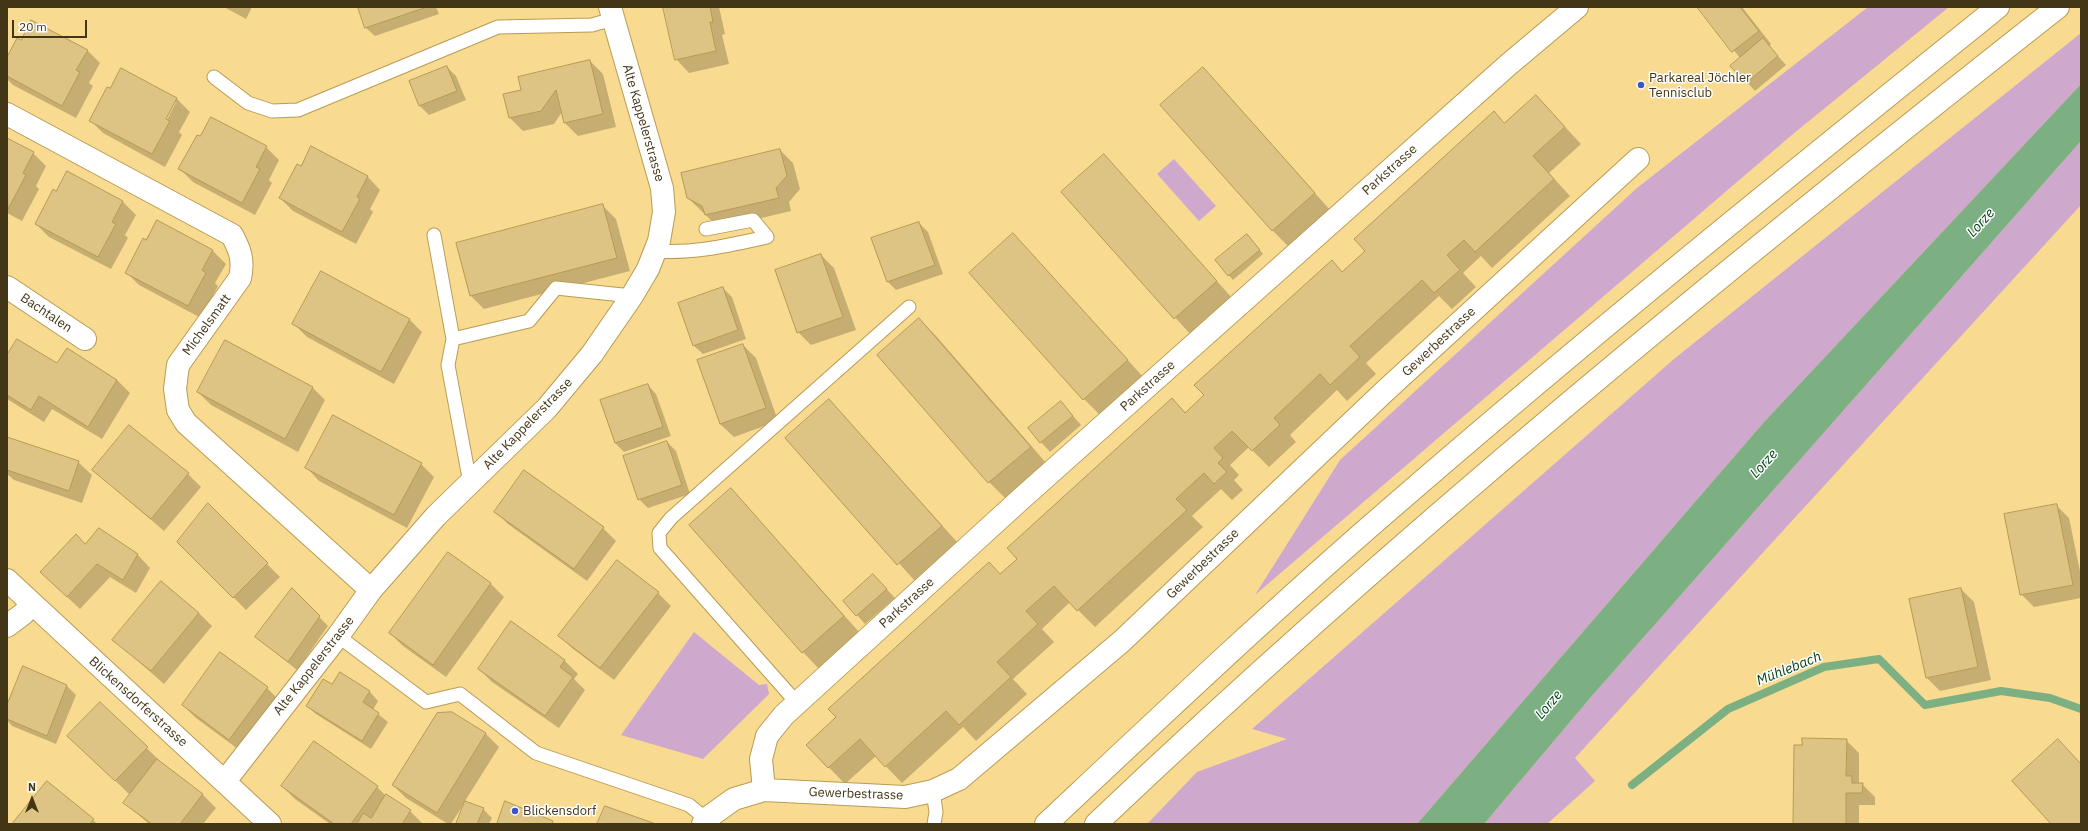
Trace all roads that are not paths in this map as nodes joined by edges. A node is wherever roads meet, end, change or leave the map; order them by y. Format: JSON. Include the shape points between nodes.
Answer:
{"nodes":[{"id":1,"x":1577,"y":7,"type":"edge"},
{"id":2,"x":1998,"y":7,"type":"edge"},
{"id":3,"x":2058,"y":7,"type":"edge"},
{"id":4,"x":611,"y":13,"type":"edge"},
{"id":5,"x":214,"y":77,"type":"dead end"},
{"id":6,"x":7,"y":114,"type":"edge"},
{"id":7,"x":1638,"y":159,"type":"dead end"},
{"id":8,"x":706,"y":229,"type":"dead end"},
{"id":9,"x":434,"y":235,"type":"dead end"},
{"id":10,"x":655,"y":251,"type":"junction"},
{"id":11,"x":7,"y":287,"type":"edge"},
{"id":12,"x":632,"y":296,"type":"junction"},
{"id":13,"x":910,"y":307,"type":"dead end"},
{"id":14,"x":85,"y":339,"type":"dead end"},
{"id":15,"x":452,"y":339,"type":"junction"},
{"id":16,"x":470,"y":483,"type":"junction"},
{"id":17,"x":7,"y":580,"type":"edge"},
{"id":18,"x":371,"y":590,"type":"junction"},
{"id":19,"x":32,"y":604,"type":"junction"},
{"id":20,"x":7,"y":626,"type":"edge"},
{"id":21,"x":338,"y":636,"type":"junction"},
{"id":22,"x":797,"y":703,"type":"junction"},
{"id":23,"x":225,"y":780,"type":"junction"},
{"id":24,"x":764,"y":790,"type":"junction"},
{"id":25,"x":933,"y":791,"type":"junction"},
{"id":26,"x":705,"y":822,"type":"edge"},
{"id":27,"x":270,"y":824,"type":"edge"},
{"id":28,"x":934,"y":824,"type":"edge"},
{"id":29,"x":1046,"y":824,"type":"edge"},
{"id":30,"x":1096,"y":824,"type":"edge"}],
"edges":[{"from":1,"to":22,"type":"main road","name":"Parkstrasse","via":[[1508,65],[1046,477]]},
{"from":2,"to":29,"type":"main road","via":[[1703,244],[1387,511],[1242,641]]},
{"from":3,"to":30,"type":"main road","via":[[1664,322],[1408,541],[1189,736]]},
{"from":4,"to":5,"type":"lane","via":[[592,25],[498,27],[298,110],[272,111],[248,103]]},
{"from":4,"to":10,"type":"main road","name":"Alte Kappelerstrasse","via":[[662,188],[664,212]]},
{"from":6,"to":18,"type":"main road","name":"Michelsmatt","via":[[232,235],[241,251],[243,264],[240,278],[178,365],[175,389],[178,410],[186,423]]},
{"from":7,"to":25,"type":"main road","name":"Gewerbestrasse","via":[[1385,391],[1122,641],[959,779]]},
{"from":8,"to":10,"type":"lane","via":[[753,220],[767,238],[708,250]]},
{"from":9,"to":15,"type":"lane"},
{"from":10,"to":12,"type":"main road","name":"Alte Kappelerstrasse"},
{"from":11,"to":14,"type":"main road","name":"Bachtalen"},
{"from":12,"to":15,"type":"lane","via":[[556,288],[529,322]]},
{"from":12,"to":16,"type":"main road","name":"Alte Kappelerstrasse","via":[[592,354],[547,408]]},
{"from":13,"to":22,"type":"lane","via":[[671,518],[659,533],[660,548]]},
{"from":15,"to":16,"type":"lane","via":[[448,365]]},
{"from":16,"to":18,"type":"main road","name":"Alte Kappelerstrasse","via":[[436,516]]},
{"from":17,"to":19,"type":"main road","name":"Blickensdorferstrasse"},
{"from":18,"to":21,"type":"main road","name":"Alte Kappelerstrasse"},
{"from":19,"to":20,"type":"main road"},
{"from":19,"to":23,"type":"main road","name":"Blickensdorferstrasse"},
{"from":21,"to":23,"type":"main road","name":"Alte Kappelerstrasse"},
{"from":21,"to":26,"type":"lane","via":[[426,702],[460,694],[536,752],[688,805]]},
{"from":22,"to":24,"type":"main road","name":"Parkstrasse","via":[[766,736],[761,759]]},
{"from":23,"to":27,"type":"main road","name":"Blickensdorferstrasse"},
{"from":24,"to":25,"type":"main road","name":"Gewerbestrasse","via":[[905,797]]},
{"from":24,"to":26,"type":"main road","name":"Gewerbestrasse","via":[[734,799]]},
{"from":25,"to":28,"type":"lane","via":[[936,812]]}]}
